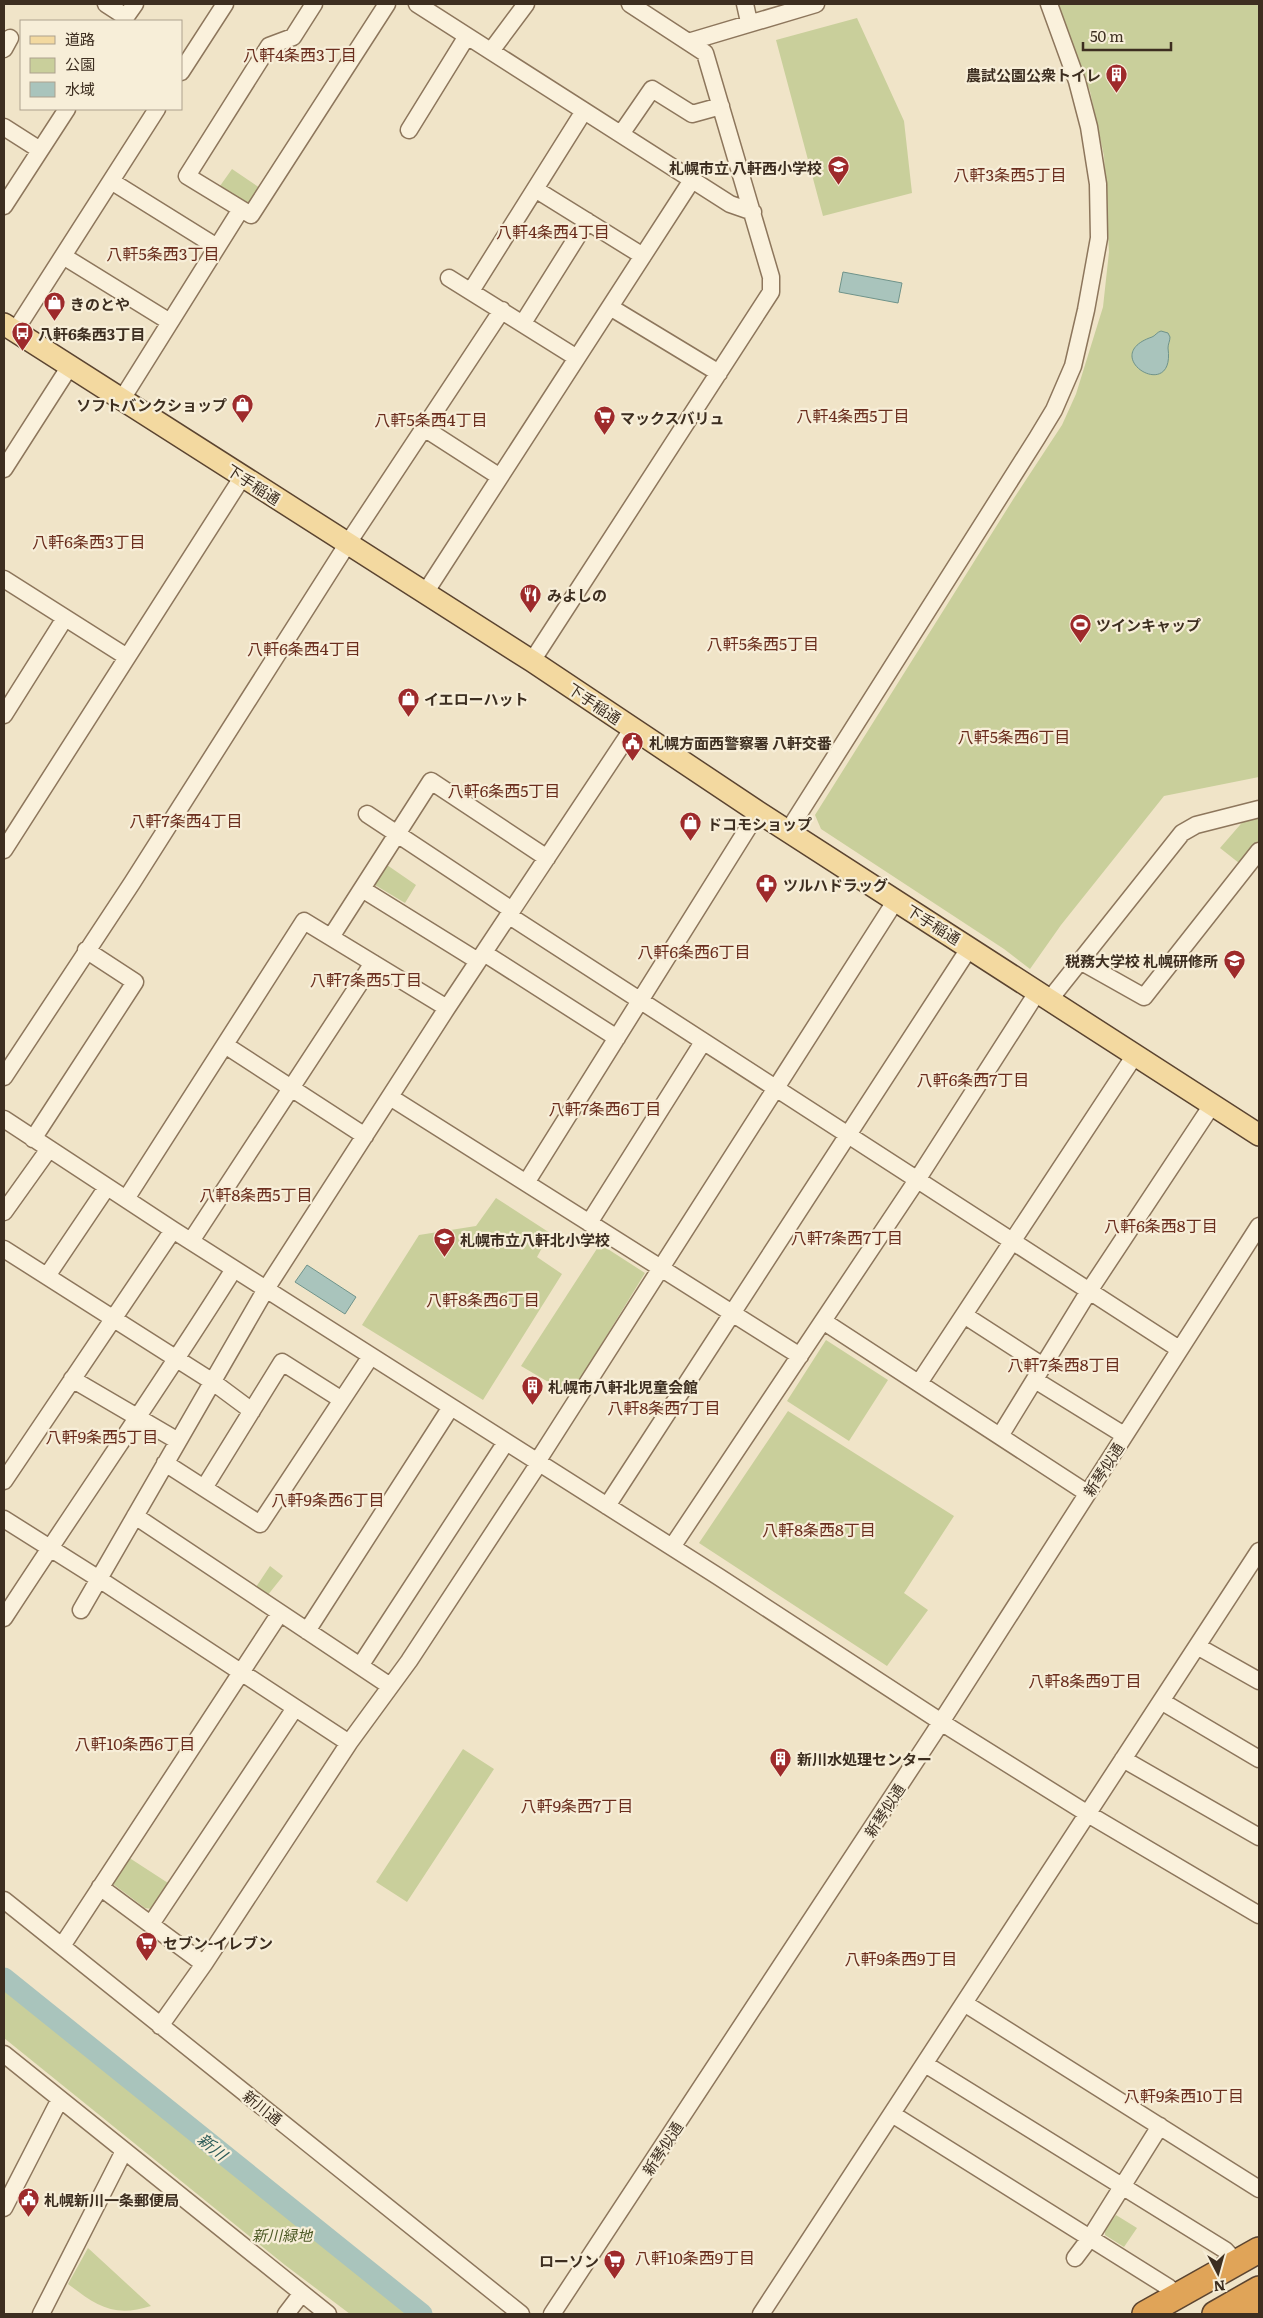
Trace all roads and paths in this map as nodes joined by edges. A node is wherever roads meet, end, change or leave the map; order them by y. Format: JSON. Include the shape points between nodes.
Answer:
{"nodes":[{"id":1,"x":106,"y":4,"type":"edge"},
{"id":2,"x":225,"y":4,"type":"edge"},
{"id":3,"x":314,"y":4,"type":"edge"},
{"id":4,"x":387,"y":4,"type":"edge"},
{"id":5,"x":417,"y":4,"type":"edge"},
{"id":6,"x":526,"y":4,"type":"edge"},
{"id":7,"x":630,"y":4,"type":"edge"},
{"id":8,"x":745,"y":4,"type":"edge"},
{"id":9,"x":816,"y":4,"type":"edge"},
{"id":10,"x":1049,"y":4,"type":"edge"},
{"id":11,"x":128,"y":14,"type":"edge"},
{"id":12,"x":749,"y":22,"type":"junction"},
{"id":13,"x":467,"y":36,"type":"junction"},
{"id":14,"x":688,"y":42,"type":"junction"},
{"id":15,"x":491,"y":51,"type":"junction"},
{"id":16,"x":182,"y":70,"type":"edge"},
{"id":17,"x":721,"y":106,"type":"junction"},
{"id":18,"x":66,"y":110,"type":"edge"},
{"id":19,"x":157,"y":110,"type":"edge"},
{"id":20,"x":584,"y":110,"type":"junction"},
{"id":21,"x":4,"y":127,"type":"edge"},
{"id":22,"x":410,"y":130,"type":"dead end"},
{"id":23,"x":621,"y":134,"type":"junction"},
{"id":24,"x":40,"y":150,"type":"junction"},
{"id":25,"x":692,"y":180,"type":"junction"},
{"id":26,"x":111,"y":181,"type":"junction"},
{"id":27,"x":535,"y":189,"type":"junction"},
{"id":28,"x":4,"y":206,"type":"edge"},
{"id":29,"x":241,"y":209,"type":"junction"},
{"id":30,"x":753,"y":212,"type":"junction"},
{"id":31,"x":587,"y":221,"type":"junction"},
{"id":32,"x":217,"y":247,"type":"junction"},
{"id":33,"x":62,"y":256,"type":"junction"},
{"id":34,"x":643,"y":256,"type":"junction"},
{"id":35,"x":449,"y":278,"type":"dead end"},
{"id":36,"x":471,"y":291,"type":"junction"},
{"id":37,"x":610,"y":307,"type":"junction"},
{"id":38,"x":502,"y":310,"type":"junction"},
{"id":39,"x":170,"y":322,"type":"junction"},
{"id":40,"x":523,"y":323,"type":"junction"},
{"id":41,"x":9,"y":327,"type":"edge"},
{"id":42,"x":577,"y":358,"type":"junction"},
{"id":43,"x":70,"y":366,"type":"junction"},
{"id":44,"x":719,"y":373,"type":"junction"},
{"id":45,"x":122,"y":399,"type":"junction"},
{"id":46,"x":424,"y":428,"type":"junction"},
{"id":47,"x":4,"y":470,"type":"edge"},
{"id":48,"x":243,"y":476,"type":"junction"},
{"id":49,"x":500,"y":477,"type":"junction"},
{"id":50,"x":348,"y":543,"type":"junction"},
{"id":51,"x":6,"y":586,"type":"edge"},
{"id":52,"x":425,"y":593,"type":"junction"},
{"id":53,"x":65,"y":618,"type":"junction"},
{"id":54,"x":127,"y":657,"type":"junction"},
{"id":55,"x":532,"y":661,"type":"junction"},
{"id":56,"x":4,"y":715,"type":"edge"},
{"id":57,"x":633,"y":728,"type":"junction"},
{"id":58,"x":1259,"y":809,"type":"edge"},
{"id":59,"x":758,"y":812,"type":"junction"},
{"id":60,"x":366,"y":814,"type":"dead end"},
{"id":61,"x":788,"y":831,"type":"junction"},
{"id":62,"x":397,"y":832,"type":"junction"},
{"id":63,"x":4,"y":850,"type":"edge"},
{"id":64,"x":1259,"y":851,"type":"edge"},
{"id":65,"x":547,"y":858,"type":"junction"},
{"id":66,"x":362,"y":889,"type":"junction"},
{"id":67,"x":896,"y":900,"type":"junction"},
{"id":68,"x":510,"y":913,"type":"junction"},
{"id":69,"x":330,"y":937,"type":"junction"},
{"id":70,"x":970,"y":947,"type":"junction"},
{"id":71,"x":86,"y":950,"type":"junction"},
{"id":72,"x":481,"y":957,"type":"junction"},
{"id":73,"x":1080,"y":961,"type":"junction"},
{"id":74,"x":373,"y":963,"type":"junction"},
{"id":75,"x":1044,"y":995,"type":"junction"},
{"id":76,"x":640,"y":1001,"type":"junction"},
{"id":77,"x":447,"y":1008,"type":"junction"},
{"id":78,"x":617,"y":1038,"type":"junction"},
{"id":79,"x":704,"y":1042,"type":"junction"},
{"id":80,"x":225,"y":1045,"type":"junction"},
{"id":81,"x":1135,"y":1054,"type":"junction"},
{"id":82,"x":4,"y":1077,"type":"edge"},
{"id":83,"x":292,"y":1088,"type":"junction"},
{"id":84,"x":775,"y":1088,"type":"junction"},
{"id":85,"x":390,"y":1097,"type":"junction"},
{"id":86,"x":1212,"y":1105,"type":"junction"},
{"id":87,"x":4,"y":1119,"type":"edge"},
{"id":88,"x":848,"y":1135,"type":"junction"},
{"id":89,"x":1259,"y":1135,"type":"edge"},
{"id":90,"x":365,"y":1136,"type":"junction"},
{"id":91,"x":33,"y":1139,"type":"junction"},
{"id":92,"x":48,"y":1149,"type":"junction"},
{"id":93,"x":917,"y":1180,"type":"junction"},
{"id":94,"x":526,"y":1183,"type":"junction"},
{"id":95,"x":106,"y":1187,"type":"junction"},
{"id":96,"x":126,"y":1199,"type":"junction"},
{"id":97,"x":4,"y":1212,"type":"edge"},
{"id":98,"x":589,"y":1223,"type":"junction"},
{"id":99,"x":1259,"y":1226,"type":"edge"},
{"id":100,"x":173,"y":1230,"type":"junction"},
{"id":101,"x":1012,"y":1241,"type":"junction"},
{"id":102,"x":191,"y":1242,"type":"junction"},
{"id":103,"x":4,"y":1249,"type":"edge"},
{"id":104,"x":660,"y":1268,"type":"junction"},
{"id":105,"x":234,"y":1269,"type":"junction"},
{"id":106,"x":47,"y":1276,"type":"junction"},
{"id":107,"x":266,"y":1289,"type":"junction"},
{"id":108,"x":1089,"y":1291,"type":"junction"},
{"id":109,"x":732,"y":1314,"type":"junction"},
{"id":110,"x":964,"y":1315,"type":"junction"},
{"id":111,"x":113,"y":1318,"type":"junction"},
{"id":112,"x":823,"y":1321,"type":"junction"},
{"id":113,"x":1179,"y":1349,"type":"junction"},
{"id":114,"x":371,"y":1356,"type":"junction"},
{"id":115,"x":800,"y":1356,"type":"junction"},
{"id":116,"x":177,"y":1359,"type":"junction"},
{"id":117,"x":1039,"y":1373,"type":"junction"},
{"id":118,"x":72,"y":1379,"type":"junction"},
{"id":119,"x":212,"y":1382,"type":"junction"},
{"id":120,"x":919,"y":1384,"type":"junction"},
{"id":121,"x":342,"y":1400,"type":"junction"},
{"id":122,"x":451,"y":1407,"type":"junction"},
{"id":123,"x":252,"y":1411,"type":"junction"},
{"id":124,"x":136,"y":1417,"type":"junction"},
{"id":125,"x":1124,"y":1435,"type":"junction"},
{"id":126,"x":1000,"y":1436,"type":"junction"},
{"id":127,"x":178,"y":1441,"type":"junction"},
{"id":128,"x":506,"y":1442,"type":"junction"},
{"id":129,"x":538,"y":1462,"type":"junction"},
{"id":130,"x":165,"y":1463,"type":"junction"},
{"id":131,"x":4,"y":1481,"type":"edge"},
{"id":132,"x":204,"y":1488,"type":"junction"},
{"id":133,"x":1087,"y":1493,"type":"junction"},
{"id":134,"x":607,"y":1506,"type":"junction"},
{"id":135,"x":135,"y":1516,"type":"junction"},
{"id":136,"x":4,"y":1519,"type":"edge"},
{"id":137,"x":672,"y":1547,"type":"junction"},
{"id":138,"x":50,"y":1548,"type":"junction"},
{"id":139,"x":1259,"y":1551,"type":"edge"},
{"id":140,"x":99,"y":1579,"type":"junction"},
{"id":141,"x":81,"y":1610,"type":"dead end"},
{"id":142,"x":280,"y":1613,"type":"junction"},
{"id":143,"x":4,"y":1618,"type":"edge"},
{"id":144,"x":307,"y":1631,"type":"junction"},
{"id":145,"x":1198,"y":1646,"type":"junction"},
{"id":146,"x":360,"y":1666,"type":"junction"},
{"id":147,"x":241,"y":1673,"type":"junction"},
{"id":148,"x":1259,"y":1681,"type":"edge"},
{"id":149,"x":390,"y":1686,"type":"junction"},
{"id":150,"x":1161,"y":1701,"type":"junction"},
{"id":151,"x":295,"y":1708,"type":"junction"},
{"id":152,"x":942,"y":1722,"type":"junction"},
{"id":153,"x":349,"y":1742,"type":"junction"},
{"id":154,"x":1124,"y":1759,"type":"junction"},
{"id":155,"x":1259,"y":1759,"type":"edge"},
{"id":156,"x":1088,"y":1814,"type":"junction"},
{"id":157,"x":1259,"y":1838,"type":"edge"},
{"id":158,"x":100,"y":1887,"type":"junction"},
{"id":159,"x":4,"y":1900,"type":"edge"},
{"id":160,"x":1259,"y":1915,"type":"edge"},
{"id":161,"x":151,"y":1924,"type":"junction"},
{"id":162,"x":62,"y":1946,"type":"junction"},
{"id":163,"x":204,"y":1964,"type":"junction"},
{"id":164,"x":964,"y":2003,"type":"junction"},
{"id":165,"x":160,"y":2026,"type":"junction"},
{"id":166,"x":4,"y":2054,"type":"edge"},
{"id":167,"x":925,"y":2064,"type":"junction"},
{"id":168,"x":60,"y":2099,"type":"junction"},
{"id":169,"x":892,"y":2114,"type":"junction"},
{"id":170,"x":1160,"y":2126,"type":"junction"},
{"id":171,"x":124,"y":2151,"type":"junction"},
{"id":172,"x":1122,"y":2186,"type":"junction"},
{"id":173,"x":1259,"y":2189,"type":"edge"},
{"id":174,"x":4,"y":2208,"type":"edge"},
{"id":175,"x":1090,"y":2238,"type":"junction"},
{"id":176,"x":1259,"y":2250,"type":"edge"},
{"id":177,"x":1075,"y":2258,"type":"dead end"},
{"id":178,"x":1248,"y":2266,"type":"edge"},
{"id":179,"x":1259,"y":2290,"type":"edge"},
{"id":180,"x":302,"y":2293,"type":"junction"},
{"id":181,"x":1177,"y":2305,"type":"edge"},
{"id":182,"x":1259,"y":2311,"type":"edge"},
{"id":183,"x":41,"y":2314,"type":"edge"},
{"id":184,"x":286,"y":2314,"type":"edge"},
{"id":185,"x":328,"y":2314,"type":"edge"},
{"id":186,"x":521,"y":2314,"type":"edge"},
{"id":187,"x":552,"y":2314,"type":"edge"},
{"id":188,"x":762,"y":2314,"type":"edge"},
{"id":189,"x":1145,"y":2314,"type":"edge"},
{"id":190,"x":1215,"y":2314,"type":"edge"},
{"id":191,"x":1253,"y":2314,"type":"edge"}],
"edges":[{"from":1,"to":11,"type":"street"},
{"from":2,"to":16,"type":"street"},
{"from":3,"to":29,"type":"street","via":[[293,37],[269,46],[187,176]]},
{"from":4,"to":29,"type":"street","via":[[252,215]]},
{"from":5,"to":13,"type":"street"},
{"from":6,"to":15,"type":"street"},
{"from":7,"to":14,"type":"street"},
{"from":8,"to":12,"type":"street"},
{"from":9,"to":12,"type":"street"},
{"from":10,"to":61,"type":"street","via":[[1077,81],[1089,127],[1098,184],[1099,238],[1073,366],[1054,410],[1037,438]]},
{"from":12,"to":14,"type":"street"},
{"from":13,"to":15,"type":"street"},
{"from":13,"to":22,"type":"street"},
{"from":14,"to":17,"type":"street","via":[[705,52]]},
{"from":15,"to":20,"type":"street"},
{"from":17,"to":23,"type":"street","via":[[692,114],[652,90]]},
{"from":17,"to":30,"type":"street"},
{"from":18,"to":24,"type":"street"},
{"from":19,"to":26,"type":"street"},
{"from":20,"to":23,"type":"street"},
{"from":20,"to":27,"type":"street"},
{"from":21,"to":24,"type":"street"},
{"from":23,"to":25,"type":"street"},
{"from":24,"to":28,"type":"street"},
{"from":25,"to":30,"type":"street","via":[[730,204]]},
{"from":25,"to":34,"type":"street"},
{"from":26,"to":32,"type":"street"},
{"from":26,"to":33,"type":"street"},
{"from":27,"to":31,"type":"street"},
{"from":27,"to":36,"type":"street"},
{"from":29,"to":32,"type":"street"},
{"from":30,"to":44,"type":"street","via":[[771,277],[771,292]]},
{"from":31,"to":34,"type":"street"},
{"from":31,"to":40,"type":"street"},
{"from":32,"to":39,"type":"street"},
{"from":33,"to":39,"type":"street"},
{"from":33,"to":41,"type":"street"},
{"from":34,"to":37,"type":"street"},
{"from":35,"to":36,"type":"street"},
{"from":36,"to":38,"type":"street"},
{"from":37,"to":42,"type":"street"},
{"from":37,"to":44,"type":"street"},
{"from":38,"to":40,"type":"street"},
{"from":38,"to":46,"type":"street"},
{"from":39,"to":45,"type":"street"},
{"from":40,"to":42,"type":"street"},
{"from":41,"to":43,"type":"main road","name":"下手稲通"},
{"from":42,"to":49,"type":"street"},
{"from":43,"to":45,"type":"main road","name":"下手稲通"},
{"from":43,"to":47,"type":"street"},
{"from":44,"to":55,"type":"street"},
{"from":45,"to":48,"type":"main road","name":"下手稲通"},
{"from":46,"to":49,"type":"street"},
{"from":46,"to":50,"type":"street"},
{"from":48,"to":50,"type":"main road","name":"下手稲通"},
{"from":48,"to":54,"type":"street"},
{"from":49,"to":52,"type":"street"},
{"from":50,"to":52,"type":"main road","name":"下手稲通"},
{"from":50,"to":71,"type":"street"},
{"from":51,"to":53,"type":"street"},
{"from":52,"to":55,"type":"main road","name":"下手稲通"},
{"from":53,"to":54,"type":"street"},
{"from":53,"to":56,"type":"street"},
{"from":54,"to":63,"type":"street"},
{"from":55,"to":57,"type":"main road","name":"下手稲通"},
{"from":57,"to":59,"type":"main road","name":"下手稲通"},
{"from":57,"to":65,"type":"street"},
{"from":58,"to":73,"type":"street","via":[[1196,825],[1182,833]]},
{"from":59,"to":61,"type":"main road","name":"下手稲通"},
{"from":59,"to":76,"type":"street"},
{"from":60,"to":62,"type":"street"},
{"from":61,"to":67,"type":"main road","name":"下手稲通"},
{"from":62,"to":65,"type":"street","via":[[431,781]]},
{"from":62,"to":66,"type":"street"},
{"from":62,"to":68,"type":"street"},
{"from":64,"to":73,"type":"street","via":[[1144,997]]},
{"from":65,"to":68,"type":"street"},
{"from":66,"to":69,"type":"street"},
{"from":66,"to":72,"type":"street"},
{"from":67,"to":70,"type":"main road","name":"下手稲通"},
{"from":67,"to":84,"type":"street"},
{"from":68,"to":72,"type":"street"},
{"from":68,"to":76,"type":"street"},
{"from":69,"to":74,"type":"street"},
{"from":69,"to":80,"type":"street","via":[[304,921]]},
{"from":70,"to":75,"type":"main road","name":"下手稲通"},
{"from":70,"to":88,"type":"street"},
{"from":71,"to":82,"type":"street"},
{"from":71,"to":91,"type":"street","via":[[135,982]]},
{"from":72,"to":77,"type":"street"},
{"from":72,"to":78,"type":"street"},
{"from":73,"to":75,"type":"street"},
{"from":74,"to":77,"type":"street"},
{"from":74,"to":83,"type":"street"},
{"from":75,"to":81,"type":"main road","name":"下手稲通"},
{"from":75,"to":93,"type":"street"},
{"from":76,"to":78,"type":"street"},
{"from":76,"to":79,"type":"street"},
{"from":77,"to":85,"type":"street"},
{"from":78,"to":94,"type":"street"},
{"from":79,"to":84,"type":"street"},
{"from":79,"to":98,"type":"street"},
{"from":80,"to":83,"type":"street"},
{"from":80,"to":96,"type":"street"},
{"from":81,"to":86,"type":"main road","name":"下手稲通"},
{"from":81,"to":101,"type":"street"},
{"from":83,"to":90,"type":"street"},
{"from":83,"to":102,"type":"street"},
{"from":84,"to":88,"type":"street"},
{"from":84,"to":104,"type":"street"},
{"from":85,"to":90,"type":"street"},
{"from":85,"to":94,"type":"street"},
{"from":86,"to":89,"type":"main road","name":"下手稲通"},
{"from":86,"to":108,"type":"street"},
{"from":87,"to":91,"type":"street"},
{"from":88,"to":93,"type":"street"},
{"from":88,"to":109,"type":"street"},
{"from":90,"to":107,"type":"street"},
{"from":91,"to":92,"type":"street"},
{"from":92,"to":95,"type":"street"},
{"from":92,"to":97,"type":"street"},
{"from":93,"to":101,"type":"street"},
{"from":93,"to":112,"type":"street"},
{"from":94,"to":98,"type":"street"},
{"from":95,"to":96,"type":"street"},
{"from":95,"to":106,"type":"street"},
{"from":96,"to":100,"type":"street"},
{"from":98,"to":104,"type":"street"},
{"from":99,"to":113,"type":"street","name":"新琴似通"},
{"from":100,"to":102,"type":"street"},
{"from":100,"to":111,"type":"street"},
{"from":101,"to":108,"type":"street"},
{"from":101,"to":110,"type":"street"},
{"from":102,"to":105,"type":"street"},
{"from":103,"to":106,"type":"street"},
{"from":104,"to":109,"type":"street"},
{"from":104,"to":129,"type":"street"},
{"from":105,"to":107,"type":"street"},
{"from":105,"to":116,"type":"street"},
{"from":106,"to":111,"type":"street"},
{"from":107,"to":114,"type":"street"},
{"from":107,"to":119,"type":"street"},
{"from":108,"to":113,"type":"street"},
{"from":108,"to":117,"type":"street"},
{"from":109,"to":115,"type":"street"},
{"from":109,"to":134,"type":"street"},
{"from":110,"to":117,"type":"street"},
{"from":110,"to":120,"type":"street"},
{"from":111,"to":116,"type":"street"},
{"from":111,"to":118,"type":"street"},
{"from":112,"to":115,"type":"street"},
{"from":112,"to":120,"type":"street"},
{"from":113,"to":125,"type":"street","name":"新琴似通"},
{"from":114,"to":121,"type":"street"},
{"from":114,"to":122,"type":"street"},
{"from":115,"to":137,"type":"street"},
{"from":116,"to":119,"type":"street"},
{"from":116,"to":124,"type":"street"},
{"from":117,"to":125,"type":"street"},
{"from":117,"to":126,"type":"street"},
{"from":118,"to":124,"type":"street"},
{"from":118,"to":131,"type":"street"},
{"from":119,"to":123,"type":"street"},
{"from":119,"to":127,"type":"street"},
{"from":120,"to":126,"type":"street"},
{"from":121,"to":123,"type":"street","via":[[282,1362]]},
{"from":121,"to":132,"type":"street","via":[[260,1524]]},
{"from":122,"to":128,"type":"street"},
{"from":122,"to":144,"type":"street"},
{"from":123,"to":132,"type":"street"},
{"from":124,"to":127,"type":"street"},
{"from":124,"to":138,"type":"street"},
{"from":125,"to":133,"type":"street","name":"新琴似通"},
{"from":126,"to":133,"type":"street"},
{"from":127,"to":130,"type":"street"},
{"from":128,"to":129,"type":"street"},
{"from":128,"to":146,"type":"street"},
{"from":129,"to":134,"type":"street"},
{"from":129,"to":149,"type":"street"},
{"from":130,"to":132,"type":"street"},
{"from":130,"to":135,"type":"street"},
{"from":133,"to":152,"type":"street","name":"新琴似通"},
{"from":134,"to":137,"type":"street"},
{"from":135,"to":140,"type":"street"},
{"from":135,"to":142,"type":"street"},
{"from":136,"to":138,"type":"street"},
{"from":137,"to":152,"type":"street"},
{"from":138,"to":140,"type":"street"},
{"from":138,"to":143,"type":"street"},
{"from":139,"to":145,"type":"street"},
{"from":140,"to":141,"type":"street"},
{"from":140,"to":147,"type":"street"},
{"from":142,"to":144,"type":"street"},
{"from":142,"to":147,"type":"street"},
{"from":144,"to":146,"type":"street"},
{"from":145,"to":148,"type":"street"},
{"from":145,"to":150,"type":"street"},
{"from":146,"to":149,"type":"street"},
{"from":147,"to":151,"type":"street"},
{"from":147,"to":158,"type":"street"},
{"from":149,"to":153,"type":"street"},
{"from":150,"to":154,"type":"street"},
{"from":150,"to":155,"type":"street"},
{"from":151,"to":153,"type":"street"},
{"from":151,"to":161,"type":"street"},
{"from":152,"to":156,"type":"street"},
{"from":152,"to":187,"type":"street","name":"新琴似通"},
{"from":153,"to":163,"type":"street"},
{"from":154,"to":156,"type":"street"},
{"from":154,"to":157,"type":"street"},
{"from":156,"to":160,"type":"street"},
{"from":156,"to":164,"type":"street"},
{"from":158,"to":161,"type":"street"},
{"from":158,"to":162,"type":"street"},
{"from":159,"to":162,"type":"street","name":"新川通"},
{"from":161,"to":163,"type":"street"},
{"from":162,"to":165,"type":"street","name":"新川通"},
{"from":163,"to":165,"type":"street"},
{"from":164,"to":167,"type":"street"},
{"from":164,"to":170,"type":"street"},
{"from":165,"to":186,"type":"street","name":"新川通"},
{"from":166,"to":168,"type":"street"},
{"from":167,"to":169,"type":"street"},
{"from":167,"to":172,"type":"street"},
{"from":168,"to":171,"type":"street"},
{"from":168,"to":174,"type":"street"},
{"from":169,"to":175,"type":"street"},
{"from":169,"to":188,"type":"street"},
{"from":170,"to":172,"type":"street"},
{"from":170,"to":173,"type":"street"},
{"from":171,"to":180,"type":"street"},
{"from":171,"to":183,"type":"street"},
{"from":172,"to":175,"type":"street"},
{"from":172,"to":178,"type":"street"},
{"from":175,"to":177,"type":"street"},
{"from":175,"to":181,"type":"street","via":[[1168,2287]]},
{"from":176,"to":178,"type":"highway"},
{"from":178,"to":181,"type":"highway"},
{"from":179,"to":190,"type":"highway"},
{"from":180,"to":184,"type":"street"},
{"from":180,"to":185,"type":"street"},
{"from":181,"to":189,"type":"highway"},
{"from":182,"to":191,"type":"highway"}]}
